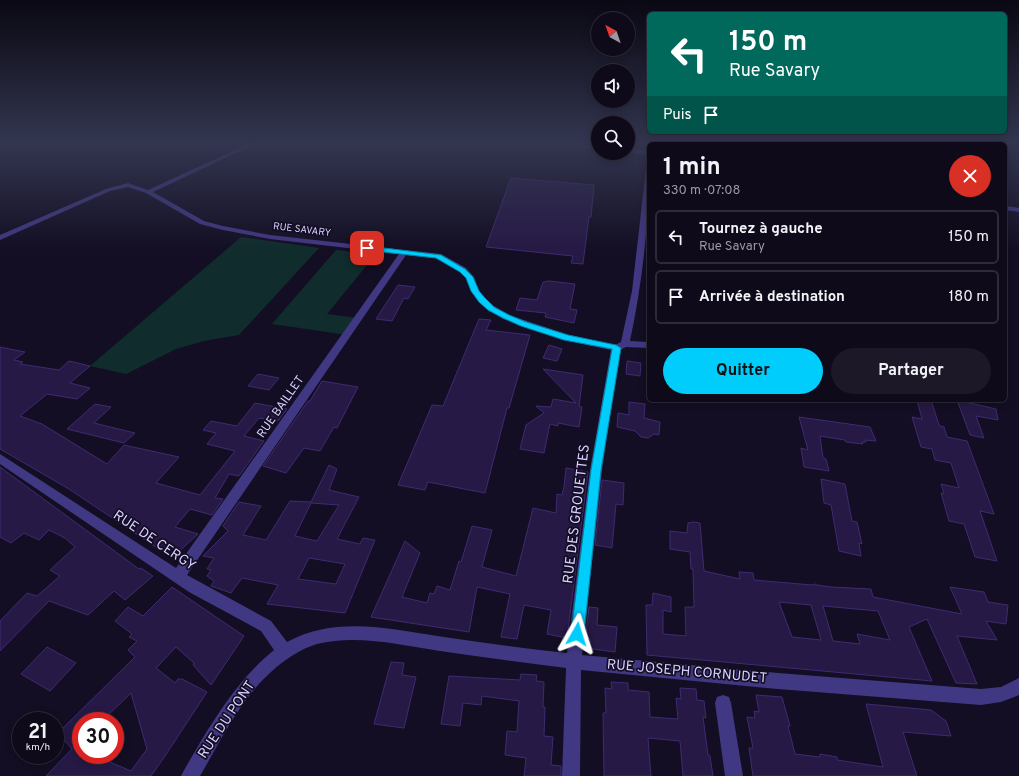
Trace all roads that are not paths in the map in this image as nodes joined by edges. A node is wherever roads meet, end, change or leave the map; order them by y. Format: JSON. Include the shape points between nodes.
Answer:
{"nodes":[{"id":1,"x":176,"y":179,"type":"edge"},
{"id":2,"x":647,"y":188,"type":"edge"},
{"id":3,"x":148,"y":192,"type":"junction"},
{"id":4,"x":1007,"y":208,"type":"edge"},
{"id":5,"x":1019,"y":210,"type":"edge"},
{"id":6,"x":0,"y":238,"type":"edge"},
{"id":7,"x":404,"y":252,"type":"junction"},
{"id":8,"x":647,"y":345,"type":"edge"},
{"id":9,"x":621,"y":346,"type":"junction"},
{"id":10,"x":0,"y":458,"type":"edge"},
{"id":11,"x":178,"y":576,"type":"junction"},
{"id":12,"x":285,"y":652,"type":"junction"},
{"id":13,"x":574,"y":662,"type":"junction"},
{"id":14,"x":1019,"y":686,"type":"edge"},
{"id":15,"x":723,"y":704,"type":"dead end"},
{"id":16,"x":190,"y":776,"type":"edge"},
{"id":17,"x":570,"y":776,"type":"edge"},
{"id":18,"x":734,"y":776,"type":"edge"}],
"edges":[{"from":1,"to":3,"type":"street"},
{"from":2,"to":9,"type":"street","name":"RUE DES GROUETTES","via":[[636,291]]},
{"from":3,"to":6,"type":"street","name":"RUE SAVARY","via":[[130,186],[108,190]]},
{"from":3,"to":7,"type":"street","name":"RUE SAVARY","via":[[202,223],[223,228],[270,237]]},
{"from":4,"to":5,"type":"street"},
{"from":7,"to":9,"type":"street","name":"RUE SAVARY","via":[[438,256],[457,266],[470,277],[475,291],[482,300],[512,319],[567,338]]},
{"from":7,"to":11,"type":"street","name":"RUE BAILLET"},
{"from":8,"to":9,"type":"street","name":"RUE SAVARY"},
{"from":9,"to":13,"type":"street","name":"RUE DES GROUETTES","via":[[596,470]]},
{"from":10,"to":11,"type":"street","name":"RUE DE CERGY"},
{"from":11,"to":12,"type":"street","name":"RUE DE CERGY","via":[[266,626]]},
{"from":12,"to":13,"type":"street","name":"RUE JOSEPH CORNUDET","via":[[313,638],[350,634],[384,636]]},
{"from":12,"to":16,"type":"street","name":"RUE DU PONT","via":[[260,673],[242,693]]},
{"from":13,"to":14,"type":"street","name":"RUE JOSEPH CORNUDET","via":[[981,697],[994,697]]},
{"from":13,"to":17,"type":"street","name":"RUE DES GROUETTES"},
{"from":15,"to":18,"type":"street"}]}
